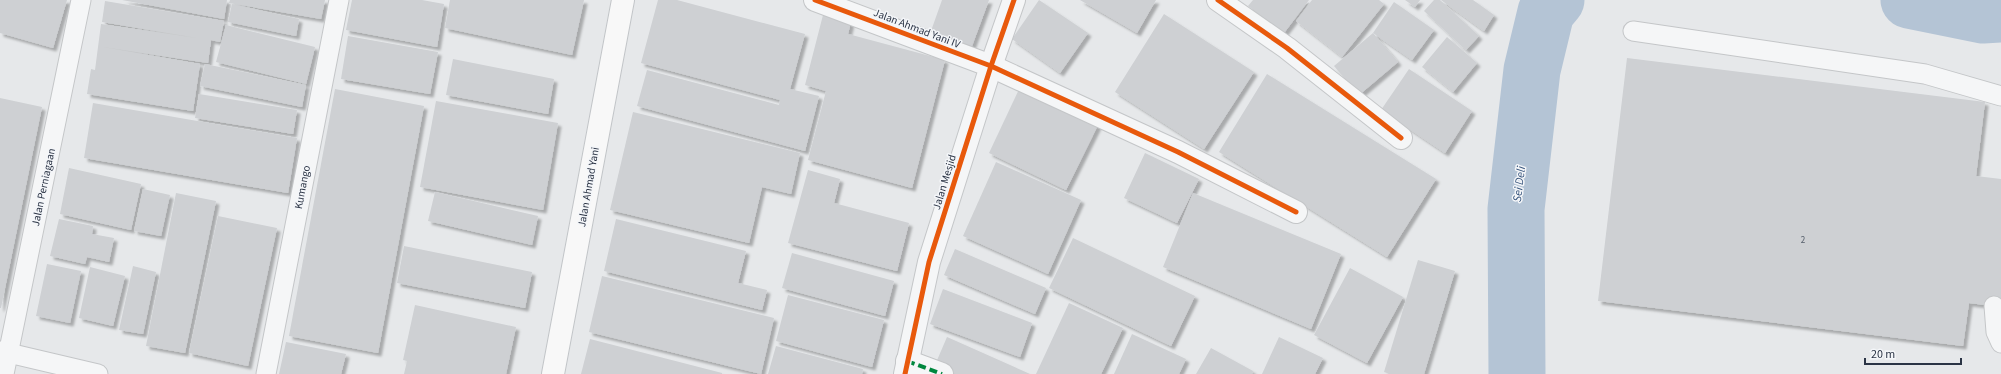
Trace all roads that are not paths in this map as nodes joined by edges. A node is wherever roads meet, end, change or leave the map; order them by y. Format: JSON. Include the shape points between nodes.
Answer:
{"nodes":[{"id":1,"x":82,"y":0,"type":"edge"},
{"id":2,"x":339,"y":0,"type":"edge"},
{"id":3,"x":622,"y":0,"type":"edge"},
{"id":4,"x":815,"y":0,"type":"edge"},
{"id":5,"x":1014,"y":0,"type":"edge"},
{"id":6,"x":1218,"y":0,"type":"edge"},
{"id":7,"x":1633,"y":31,"type":"dead end"},
{"id":8,"x":991,"y":66,"type":"junction"},
{"id":9,"x":2001,"y":96,"type":"edge"},
{"id":10,"x":1401,"y":138,"type":"dead end"},
{"id":11,"x":1296,"y":212,"type":"dead end"},
{"id":12,"x":1994,"y":306,"type":"dead end"},
{"id":13,"x":2001,"y":343,"type":"edge"},
{"id":14,"x":4,"y":352,"type":"edge"},
{"id":15,"x":906,"y":367,"type":"edge"},
{"id":16,"x":4,"y":374,"type":"edge"},
{"id":17,"x":98,"y":374,"type":"edge"},
{"id":18,"x":266,"y":374,"type":"edge"},
{"id":19,"x":553,"y":374,"type":"edge"},
{"id":20,"x":942,"y":374,"type":"edge"}],
"edges":[{"from":1,"to":14,"type":"lane","name":"Jalan Perniagaan"},
{"from":2,"to":18,"type":"lane","name":"Kumango"},
{"from":3,"to":19,"type":"main road","name":"Jalan Ahmad Yani"},
{"from":4,"to":8,"type":"street","name":"Jalan Ahmad Yani IV"},
{"from":5,"to":8,"type":"street","name":"Jalan Mesjid"},
{"from":6,"to":10,"type":"street","via":[[1287,48]]},
{"from":7,"to":9,"type":"lane","via":[[1926,74]]},
{"from":8,"to":11,"type":"street","name":"Jalan Ahmad Yani IV","via":[[1178,152]]},
{"from":8,"to":15,"type":"street","name":"Jalan Mesjid","via":[[929,262]]},
{"from":12,"to":13,"type":"lane","via":[[1996,332]]},
{"from":14,"to":16,"type":"lane","name":"Jalan Perniagaan"},
{"from":14,"to":17,"type":"lane"},
{"from":15,"to":20,"type":"street"}]}
